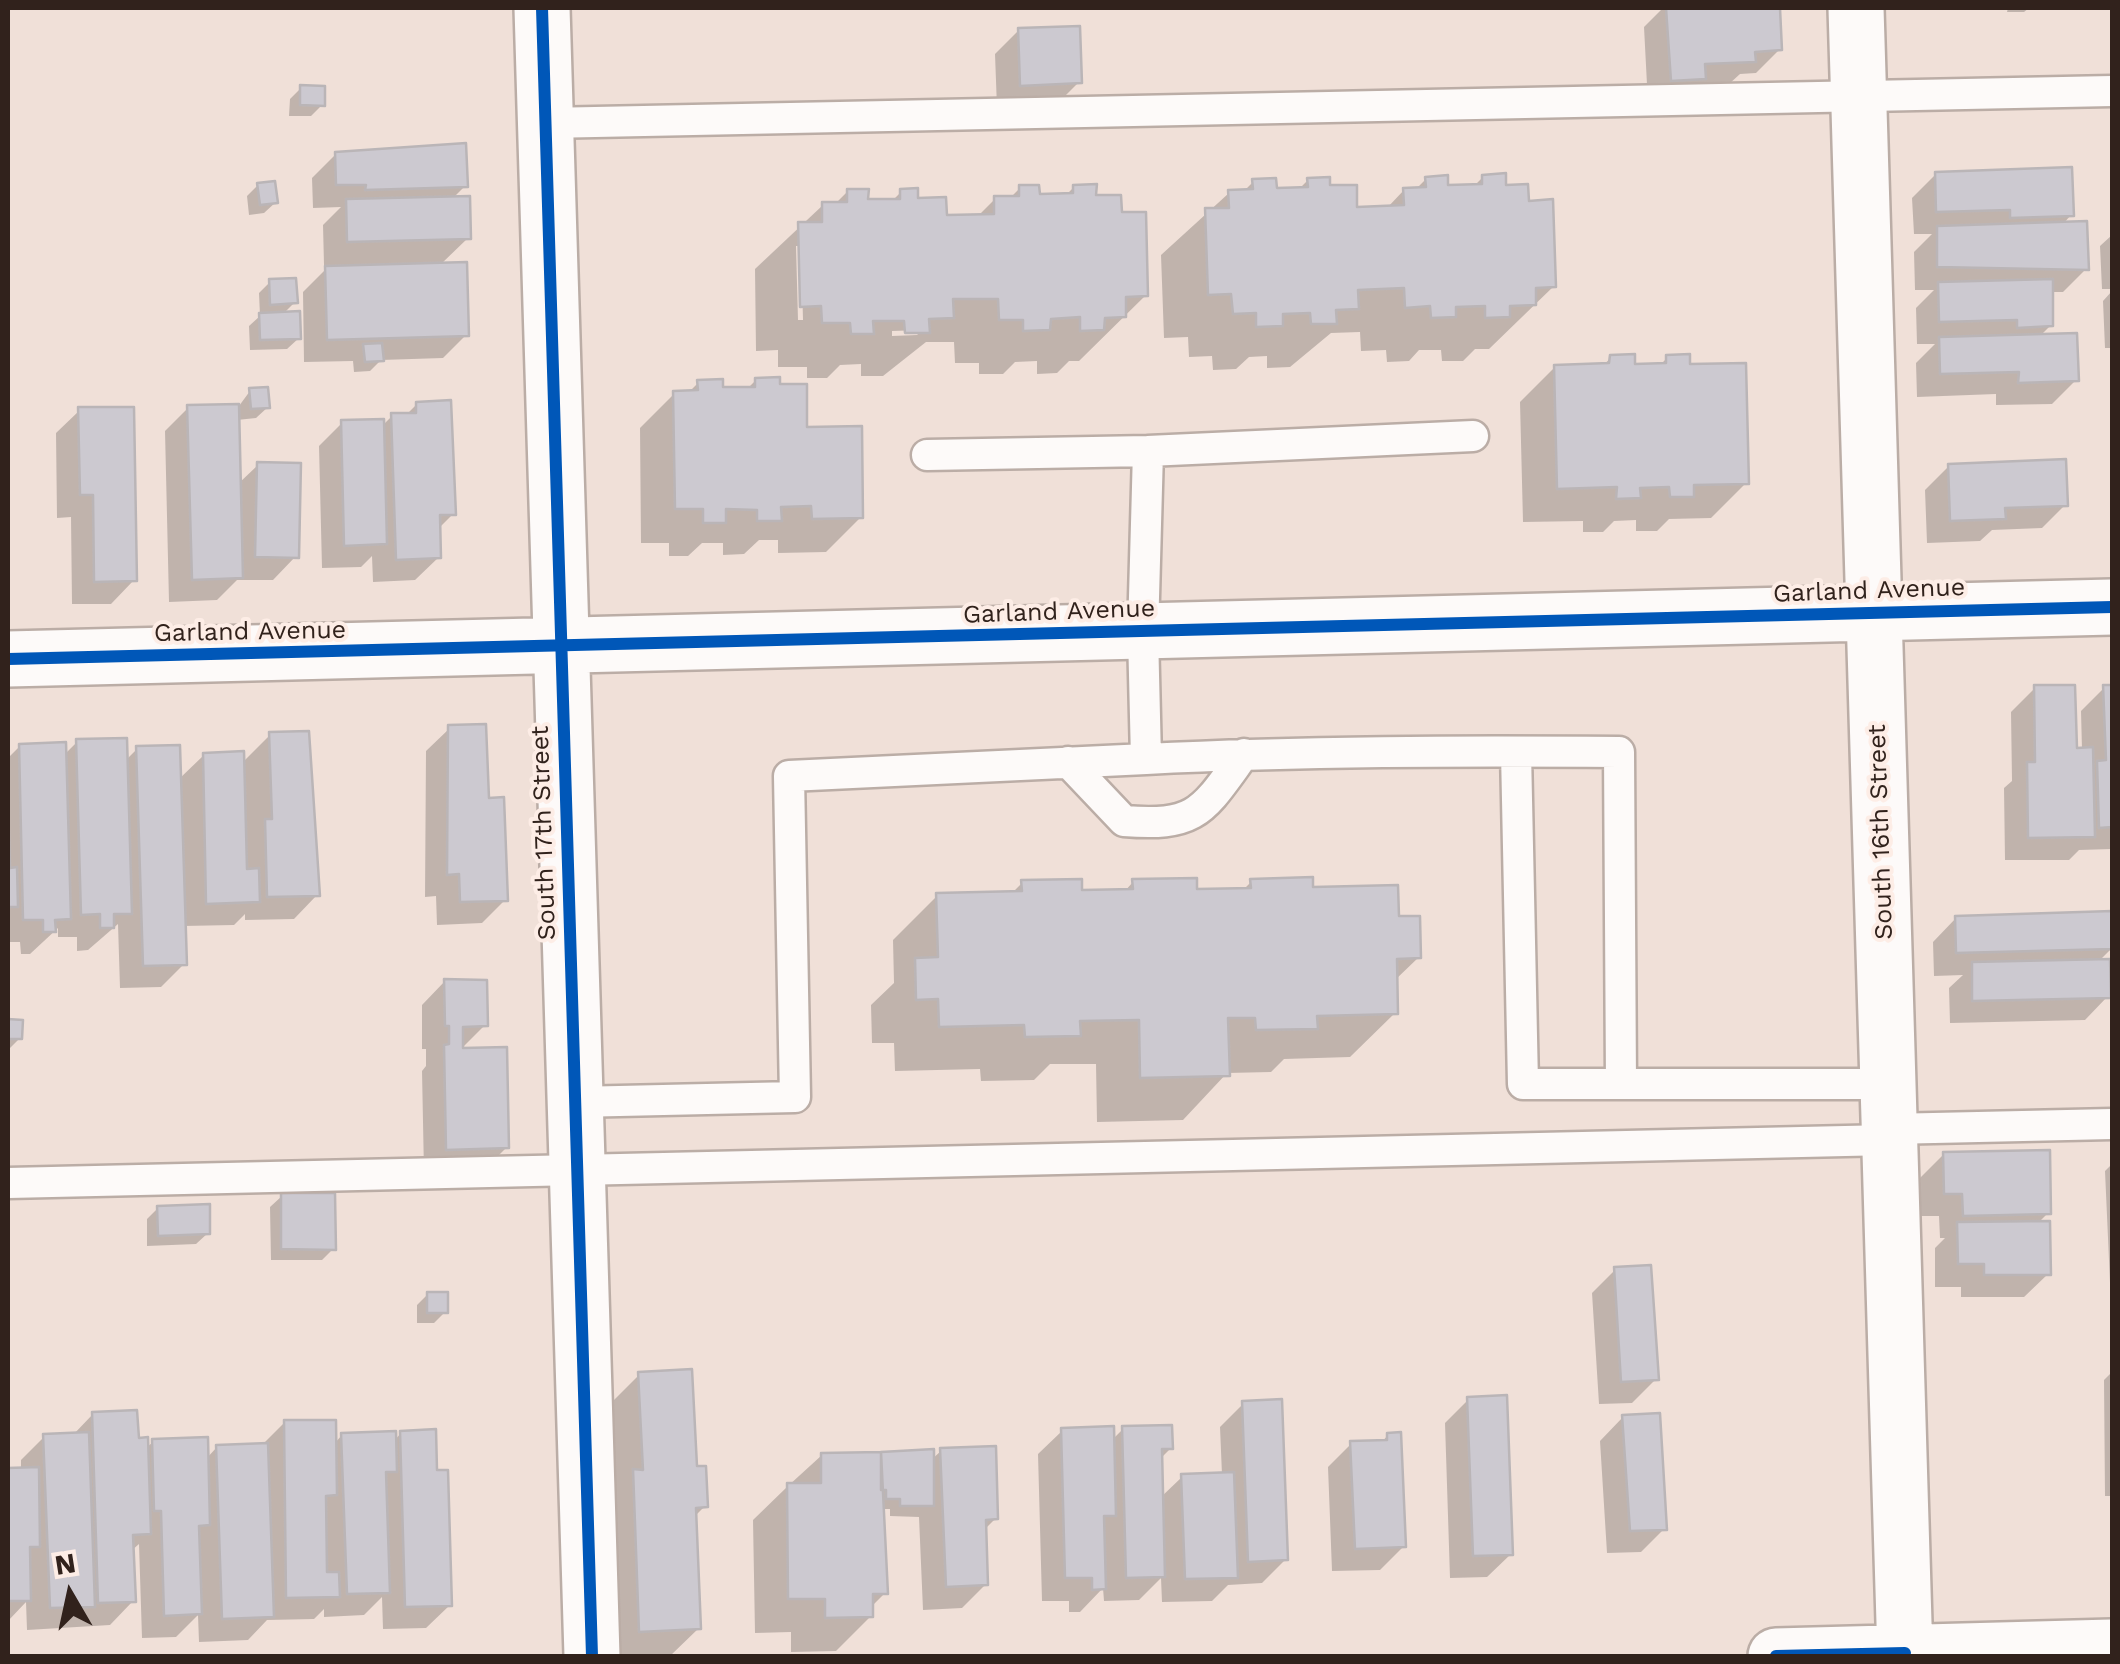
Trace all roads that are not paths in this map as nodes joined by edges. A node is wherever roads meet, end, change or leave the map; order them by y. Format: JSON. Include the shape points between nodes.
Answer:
{"nodes":[{"id":1,"x":542,"y":8,"type":"edge"},
{"id":2,"x":1856,"y":8,"type":"edge"},
{"id":3,"x":2112,"y":91,"type":"edge"},
{"id":4,"x":1859,"y":99,"type":"junction"},
{"id":5,"x":546,"y":123,"type":"junction"},
{"id":6,"x":1473,"y":436,"type":"dead end"},
{"id":7,"x":1148,"y":451,"type":"junction"},
{"id":8,"x":927,"y":456,"type":"dead end"},
{"id":9,"x":2112,"y":607,"type":"edge"},
{"id":10,"x":1874,"y":613,"type":"junction"},
{"id":11,"x":1143,"y":633,"type":"junction"},
{"id":12,"x":562,"y":648,"type":"junction"},
{"id":13,"x":8,"y":660,"type":"edge"},
{"id":14,"x":1516,"y":752,"type":"junction"},
{"id":15,"x":1244,"y":754,"type":"junction"},
{"id":16,"x":1146,"y":759,"type":"junction"},
{"id":17,"x":1068,"y":762,"type":"junction"},
{"id":18,"x":1621,"y":1084,"type":"junction"},
{"id":19,"x":575,"y":1102,"type":"junction"},
{"id":20,"x":1889,"y":1118,"type":"junction"},
{"id":21,"x":2112,"y":1124,"type":"edge"},
{"id":22,"x":577,"y":1171,"type":"junction"},
{"id":23,"x":8,"y":1183,"type":"edge"},
{"id":24,"x":2112,"y":1648,"type":"edge"},
{"id":25,"x":1905,"y":1655,"type":"edge"},
{"id":26,"x":592,"y":1656,"type":"edge"},
{"id":27,"x":1776,"y":1656,"type":"edge"}],
"edges":[{"from":1,"to":5,"type":"street","name":"South 17th Street"},
{"from":2,"to":4,"type":"street","name":"South 16th Street"},
{"from":3,"to":4,"type":"lane"},
{"from":4,"to":5,"type":"lane"},
{"from":4,"to":10,"type":"street","name":"South 16th Street"},
{"from":5,"to":12,"type":"street","name":"South 17th Street"},
{"from":6,"to":7,"type":"lane"},
{"from":7,"to":8,"type":"lane"},
{"from":7,"to":11,"type":"lane"},
{"from":9,"to":10,"type":"street","name":"Garland Avenue"},
{"from":10,"to":11,"type":"street","name":"Garland Avenue"},
{"from":10,"to":20,"type":"street","name":"South 16th Street"},
{"from":11,"to":12,"type":"street","name":"Garland Avenue"},
{"from":11,"to":16,"type":"lane"},
{"from":12,"to":13,"type":"street","name":"Garland Avenue"},
{"from":12,"to":19,"type":"street","name":"South 17th Street"},
{"from":14,"to":15,"type":"lane"},
{"from":14,"to":18,"type":"lane","via":[[1523,1084]]},
{"from":14,"to":18,"type":"lane","via":[[1619,752]]},
{"from":15,"to":16,"type":"lane"},
{"from":15,"to":17,"type":"lane","via":[[1204,810],[1164,824],[1124,821]]},
{"from":16,"to":17,"type":"lane"},
{"from":17,"to":19,"type":"lane","via":[[789,776],[795,1097]]},
{"from":18,"to":20,"type":"lane"},
{"from":19,"to":22,"type":"street","name":"South 17th Street"},
{"from":20,"to":21,"type":"lane"},
{"from":20,"to":22,"type":"lane"},
{"from":20,"to":25,"type":"street","name":"South 16th Street"},
{"from":22,"to":23,"type":"lane"},
{"from":22,"to":26,"type":"street","name":"South 17th Street"},
{"from":24,"to":25,"type":"street"},
{"from":25,"to":27,"type":"street"}]}
